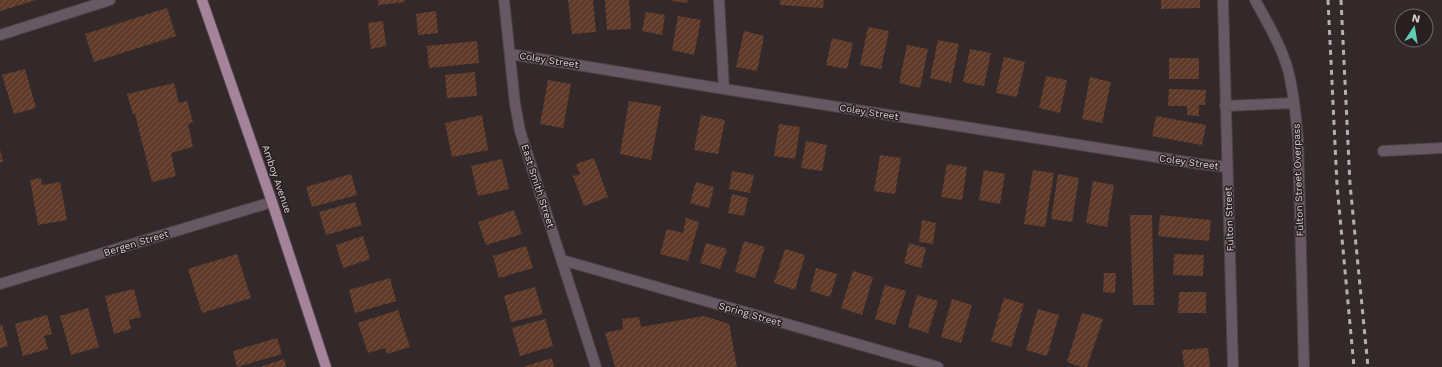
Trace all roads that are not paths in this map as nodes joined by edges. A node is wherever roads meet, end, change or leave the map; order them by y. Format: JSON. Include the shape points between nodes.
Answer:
{"nodes":[{"id":1,"x":110,"y":0,"type":"edge"},
{"id":2,"x":202,"y":0,"type":"edge"},
{"id":3,"x":504,"y":0,"type":"edge"},
{"id":4,"x":719,"y":0,"type":"edge"},
{"id":5,"x":1223,"y":0,"type":"edge"},
{"id":6,"x":1255,"y":0,"type":"edge"},
{"id":7,"x":0,"y":35,"type":"edge"},
{"id":8,"x":510,"y":54,"type":"junction"},
{"id":9,"x":724,"y":89,"type":"junction"},
{"id":10,"x":1294,"y":103,"type":"junction"},
{"id":11,"x":1225,"y":106,"type":"junction"},
{"id":12,"x":1442,"y":148,"type":"edge"},
{"id":13,"x":1383,"y":151,"type":"dead end"},
{"id":14,"x":1227,"y":167,"type":"junction"},
{"id":15,"x":272,"y":202,"type":"junction"},
{"id":16,"x":562,"y":260,"type":"junction"},
{"id":17,"x":0,"y":284,"type":"edge"},
{"id":18,"x":326,"y":367,"type":"edge"},
{"id":19,"x":596,"y":367,"type":"edge"},
{"id":20,"x":938,"y":367,"type":"edge"},
{"id":21,"x":1233,"y":367,"type":"edge"},
{"id":22,"x":1304,"y":367,"type":"edge"}],
"edges":[{"from":1,"to":7,"type":"street"},
{"from":2,"to":15,"type":"main road","name":"Amboy Avenue"},
{"from":3,"to":8,"type":"street","name":"East Smith Street"},
{"from":4,"to":9,"type":"street"},
{"from":5,"to":11,"type":"street","name":"Fulton Street"},
{"from":6,"to":10,"type":"street","name":"Fulton Street Overpass","via":[[1282,53]]},
{"from":8,"to":9,"type":"street","name":"Coley Street"},
{"from":8,"to":16,"type":"street","name":"East Smith Street","via":[[520,131]]},
{"from":9,"to":14,"type":"street","name":"Coley Street"},
{"from":10,"to":11,"type":"street"},
{"from":10,"to":22,"type":"street","name":"Fulton Street Overpass","via":[[1298,140]]},
{"from":11,"to":14,"type":"street","name":"Fulton Street"},
{"from":12,"to":13,"type":"street"},
{"from":14,"to":21,"type":"street","name":"Fulton Street"},
{"from":15,"to":17,"type":"street","name":"Bergen Street"},
{"from":15,"to":18,"type":"main road","name":"Amboy Avenue"},
{"from":16,"to":19,"type":"street","name":"East Smith Street"},
{"from":16,"to":20,"type":"street","name":"Spring Street"}]}
